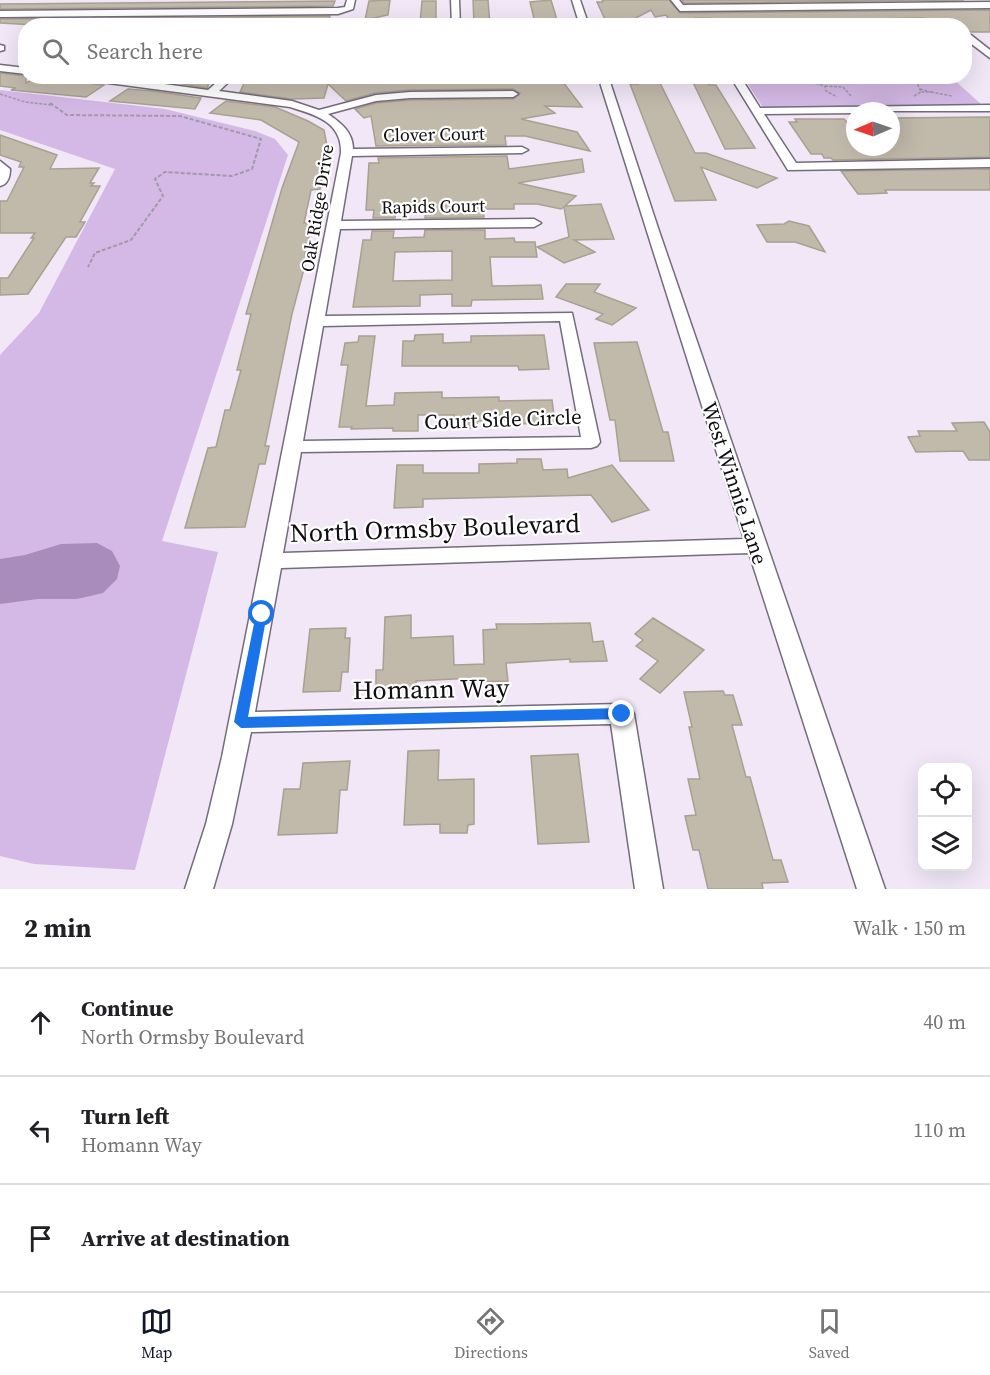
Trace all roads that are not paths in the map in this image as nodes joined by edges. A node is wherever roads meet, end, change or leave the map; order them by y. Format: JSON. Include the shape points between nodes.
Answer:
{"nodes":[{"id":1,"x":351,"y":0,"type":"edge"},
{"id":2,"x":455,"y":0,"type":"edge"},
{"id":3,"x":576,"y":0,"type":"edge"},
{"id":4,"x":677,"y":4,"type":"edge"},
{"id":5,"x":990,"y":5,"type":"edge"},
{"id":6,"x":0,"y":14,"type":"edge"},
{"id":7,"x":456,"y":18,"type":"edge"},
{"id":8,"x":582,"y":18,"type":"edge"},
{"id":9,"x":984,"y":37,"type":"dead end"},
{"id":10,"x":972,"y":38,"type":"edge"},
{"id":11,"x":972,"y":42,"type":"edge"},
{"id":12,"x":990,"y":55,"type":"edge"},
{"id":13,"x":0,"y":68,"type":"edge"},
{"id":14,"x":18,"y":70,"type":"edge"},
{"id":15,"x":142,"y":84,"type":"edge"},
{"id":16,"x":222,"y":84,"type":"edge"},
{"id":17,"x":605,"y":84,"type":"edge"},
{"id":18,"x":740,"y":84,"type":"edge"},
{"id":19,"x":212,"y":93,"type":"junction"},
{"id":20,"x":513,"y":94,"type":"dead end"},
{"id":21,"x":990,"y":108,"type":"edge"},
{"id":22,"x":757,"y":111,"type":"junction"},
{"id":23,"x":319,"y":113,"type":"junction"},
{"id":24,"x":522,"y":150,"type":"dead end"},
{"id":25,"x":347,"y":153,"type":"junction"},
{"id":26,"x":990,"y":164,"type":"edge"},
{"id":27,"x":0,"y":165,"type":"edge"},
{"id":28,"x":0,"y":182,"type":"edge"},
{"id":29,"x":534,"y":223,"type":"dead end"},
{"id":30,"x":333,"y":225,"type":"junction"},
{"id":31,"x":316,"y":322,"type":"junction"},
{"id":32,"x":294,"y":447,"type":"junction"},
{"id":33,"x":756,"y":546,"type":"junction"},
{"id":34,"x":272,"y":561,"type":"junction"},
{"id":35,"x":241,"y":722,"type":"junction"},
{"id":36,"x":199,"y":889,"type":"edge"},
{"id":37,"x":650,"y":889,"type":"edge"},
{"id":38,"x":871,"y":889,"type":"edge"}],
"edges":[{"from":1,"to":6,"type":"street","via":[[345,10]]},
{"from":2,"to":7,"type":"street"},
{"from":3,"to":8,"type":"street"},
{"from":4,"to":5,"type":"street"},
{"from":9,"to":10,"type":"street"},
{"from":11,"to":12,"type":"street"},
{"from":13,"to":14,"type":"street"},
{"from":15,"to":19,"type":"street","name":"Oak Ridge Drive"},
{"from":16,"to":19,"type":"street"},
{"from":17,"to":33,"type":"street","name":"West Winnie Lane"},
{"from":18,"to":22,"type":"street"},
{"from":19,"to":23,"type":"street","name":"Oak Ridge Drive","via":[[292,104]]},
{"from":20,"to":23,"type":"street","via":[[376,98]]},
{"from":21,"to":22,"type":"street"},
{"from":22,"to":26,"type":"street","via":[[792,167]]},
{"from":23,"to":25,"type":"street","name":"Oak Ridge Drive","via":[[342,131],[347,139]]},
{"from":24,"to":25,"type":"street","name":"Clover Court"},
{"from":25,"to":30,"type":"street","name":"Oak Ridge Drive"},
{"from":27,"to":28,"type":"street","via":[[4,177]]},
{"from":29,"to":30,"type":"street","name":"Rapids Court"},
{"from":30,"to":31,"type":"street","name":"Oak Ridge Drive"},
{"from":31,"to":32,"type":"street","name":"Oak Ridge Drive"},
{"from":31,"to":32,"type":"street","name":"Court Side Circle","via":[[567,316],[591,442]]},
{"from":32,"to":34,"type":"street","name":"Oak Ridge Drive"},
{"from":33,"to":34,"type":"street","name":"North Ormsby Boulevard"},
{"from":33,"to":38,"type":"street","name":"West Winnie Lane"},
{"from":34,"to":35,"type":"street","name":"North Ormsby Boulevard"},
{"from":35,"to":36,"type":"street","name":"North Ormsby Boulevard","via":[[216,839]]},
{"from":35,"to":37,"type":"street","name":"Homann Way","via":[[622,714]]}]}
